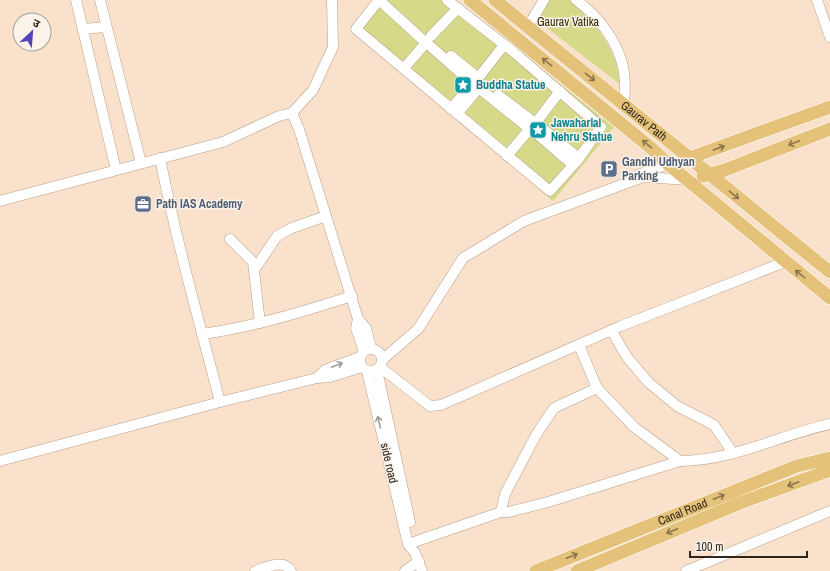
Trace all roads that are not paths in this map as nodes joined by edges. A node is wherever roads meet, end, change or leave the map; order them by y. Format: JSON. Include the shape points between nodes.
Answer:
{"nodes":[{"id":1,"x":76,"y":0,"type":"edge"},
{"id":2,"x":100,"y":0,"type":"edge"},
{"id":3,"x":332,"y":0,"type":"edge"},
{"id":4,"x":379,"y":0,"type":"edge"},
{"id":5,"x":389,"y":0,"type":"edge"},
{"id":6,"x":447,"y":0,"type":"edge"},
{"id":7,"x":470,"y":0,"type":"edge"},
{"id":8,"x":495,"y":0,"type":"edge"},
{"id":9,"x":544,"y":0,"type":"edge"},
{"id":10,"x":576,"y":0,"type":"edge"},
{"id":11,"x":817,"y":0,"type":"edge"},
{"id":12,"x":458,"y":8,"type":"junction"},
{"id":13,"x":528,"y":26,"type":"junction"},
{"id":14,"x":106,"y":27,"type":"junction"},
{"id":15,"x":83,"y":29,"type":"junction"},
{"id":16,"x":830,"y":37,"type":"edge"},
{"id":17,"x":428,"y":40,"type":"junction"},
{"id":18,"x":507,"y":47,"type":"junction"},
{"id":19,"x":404,"y":68,"type":"junction"},
{"id":20,"x":478,"y":83,"type":"junction"},
{"id":21,"x":560,"y":91,"type":"junction"},
{"id":22,"x":624,"y":104,"type":"junction"},
{"id":23,"x":830,"y":107,"type":"edge"},
{"id":24,"x":454,"y":111,"type":"junction"},
{"id":25,"x":292,"y":113,"type":"junction"},
{"id":26,"x":533,"y":126,"type":"junction"},
{"id":27,"x":830,"y":128,"type":"edge"},
{"id":28,"x":507,"y":156,"type":"junction"},
{"id":29,"x":160,"y":158,"type":"junction"},
{"id":30,"x":689,"y":159,"type":"junction"},
{"id":31,"x":577,"y":161,"type":"junction"},
{"id":32,"x":141,"y":163,"type":"junction"},
{"id":33,"x":668,"y":164,"type":"junction"},
{"id":34,"x":116,"y":170,"type":"junction"},
{"id":35,"x":709,"y":175,"type":"junction"},
{"id":36,"x":689,"y":180,"type":"junction"},
{"id":37,"x":0,"y":201,"type":"edge"},
{"id":38,"x":326,"y":216,"type":"junction"},
{"id":39,"x":230,"y":240,"type":"dead end"},
{"id":40,"x":785,"y":262,"type":"junction"},
{"id":41,"x":255,"y":269,"type":"junction"},
{"id":42,"x":830,"y":272,"type":"edge"},
{"id":43,"x":352,"y":296,"type":"junction"},
{"id":44,"x":830,"y":298,"type":"edge"},
{"id":45,"x":260,"y":323,"type":"junction"},
{"id":46,"x":611,"y":330,"type":"junction"},
{"id":47,"x":202,"y":334,"type":"junction"},
{"id":48,"x":578,"y":345,"type":"junction"},
{"id":49,"x":371,"y":361,"type":"junction"},
{"id":50,"x":597,"y":388,"type":"junction"},
{"id":51,"x":220,"y":402,"type":"junction"},
{"id":52,"x":830,"y":424,"type":"edge"},
{"id":53,"x":733,"y":453,"type":"junction"},
{"id":54,"x":830,"y":458,"type":"edge"},
{"id":55,"x":0,"y":461,"type":"edge"},
{"id":56,"x":680,"y":461,"type":"junction"},
{"id":57,"x":830,"y":470,"type":"edge"},
{"id":58,"x":830,"y":511,"type":"edge"},
{"id":59,"x":501,"y":512,"type":"junction"},
{"id":60,"x":414,"y":542,"type":"junction"},
{"id":61,"x":417,"y":557,"type":"junction"},
{"id":62,"x":255,"y":571,"type":"edge"},
{"id":63,"x":290,"y":571,"type":"edge"},
{"id":64,"x":405,"y":571,"type":"edge"},
{"id":65,"x":422,"y":571,"type":"edge"},
{"id":66,"x":536,"y":571,"type":"edge"},
{"id":67,"x":577,"y":571,"type":"edge"},
{"id":68,"x":686,"y":571,"type":"edge"}],
"edges":[{"from":1,"to":15,"type":"street"},
{"from":2,"to":14,"type":"street"},
{"from":3,"to":25,"type":"street","via":[[333,47],[313,90]]},
{"from":4,"to":17,"type":"street"},
{"from":4,"to":19,"type":"street","via":[[356,29]]},
{"from":5,"to":17,"type":"street"},
{"from":6,"to":12,"type":"street"},
{"from":33,"to":7,"type":"main road","one_way":true},
{"from":8,"to":13,"type":"main road","name":"Gaurav Path"},
{"from":9,"to":13,"type":"street"},
{"from":10,"to":22,"type":"street","via":[[589,9],[611,37],[623,67]]},
{"from":11,"to":16,"type":"street"},
{"from":12,"to":17,"type":"street"},
{"from":12,"to":18,"type":"street"},
{"from":13,"to":22,"type":"main road","name":"Gaurav Path","one_way":true},
{"from":14,"to":15,"type":"street"},
{"from":14,"to":32,"type":"street"},
{"from":15,"to":34,"type":"street"},
{"from":17,"to":19,"type":"street"},
{"from":17,"to":20,"type":"street"},
{"from":18,"to":20,"type":"street"},
{"from":18,"to":21,"type":"street"},
{"from":19,"to":24,"type":"street"},
{"from":20,"to":24,"type":"street"},
{"from":20,"to":26,"type":"street"},
{"from":21,"to":26,"type":"street"},
{"from":21,"to":31,"type":"street","via":[[601,127]]},
{"from":22,"to":30,"type":"main road","name":"Gaurav Path"},
{"from":30,"to":23,"type":"main road","one_way":true},
{"from":24,"to":28,"type":"street"},
{"from":25,"to":29,"type":"street","via":[[279,116],[223,142]]},
{"from":25,"to":38,"type":"street"},
{"from":26,"to":28,"type":"street"},
{"from":26,"to":31,"type":"street"},
{"from":27,"to":35,"type":"main road","one_way":true},
{"from":28,"to":31,"type":"street","via":[[550,191]]},
{"from":29,"to":32,"type":"street"},
{"from":29,"to":47,"type":"street","via":[[174,227]]},
{"from":30,"to":33,"type":"main road"},
{"from":30,"to":35,"type":"main road","name":"Gaurav Path"},
{"from":32,"to":34,"type":"street"},
{"from":33,"to":36,"type":"main road"},
{"from":33,"to":49,"type":"street","via":[[525,217],[458,256],[414,326]]},
{"from":34,"to":37,"type":"street"},
{"from":35,"to":36,"type":"main road"},
{"from":35,"to":42,"type":"main road","name":"Gaurav Path","one_way":true},
{"from":36,"to":40,"type":"main road"},
{"from":36,"to":49,"type":"street","via":[[643,177],[524,221],[463,258],[418,329]]},
{"from":38,"to":41,"type":"street","via":[[277,236]]},
{"from":38,"to":43,"type":"street"},
{"from":39,"to":41,"type":"street","via":[[253,262]]},
{"from":44,"to":40,"type":"main road","one_way":true},
{"from":40,"to":46,"type":"street"},
{"from":41,"to":45,"type":"street"},
{"from":43,"to":45,"type":"street"},
{"from":43,"to":49,"type":"street","via":[[358,319],[366,328]]},
{"from":45,"to":47,"type":"street"},
{"from":46,"to":48,"type":"street"},
{"from":46,"to":53,"type":"street","via":[[648,382],[678,406],[714,425]]},
{"from":47,"to":51,"type":"street"},
{"from":48,"to":49,"type":"street","via":[[441,405],[430,406]]},
{"from":48,"to":50,"type":"street"},
{"from":49,"to":51,"type":"street","via":[[326,370],[317,378]]},
{"from":49,"to":60,"type":"street","name":"side road"},
{"from":61,"to":49,"type":"street","name":"side road","one_way":true,"via":[[408,544]]},
{"from":50,"to":56,"type":"street","via":[[634,427]]},
{"from":50,"to":59,"type":"street","via":[[554,408],[536,435],[505,494]]},
{"from":51,"to":55,"type":"street"},
{"from":52,"to":53,"type":"street"},
{"from":53,"to":56,"type":"street","via":[[699,461]]},
{"from":66,"to":54,"type":"main road","name":"Canal Road","one_way":true,"via":[[797,466]]},
{"from":56,"to":59,"type":"street","via":[[548,502]]},
{"from":57,"to":67,"type":"main road","name":"Canal Road","one_way":true,"via":[[740,503]]},
{"from":58,"to":68,"type":"street"},
{"from":59,"to":60,"type":"street"},
{"from":60,"to":61,"type":"street","name":"side road"},
{"from":61,"to":64,"type":"street"},
{"from":61,"to":65,"type":"street","name":"side road"},
{"from":62,"to":63,"type":"street","via":[[283,565]]}]}
